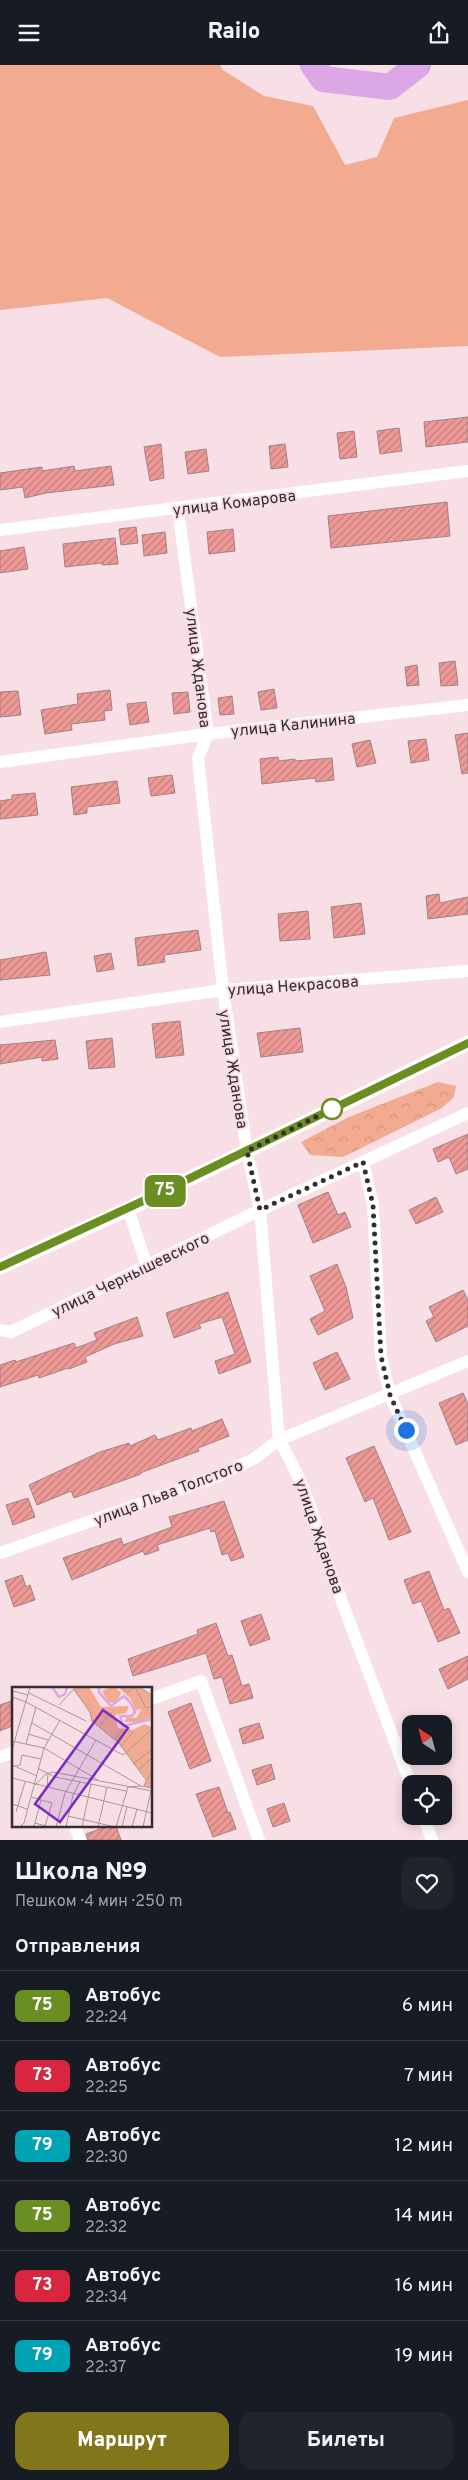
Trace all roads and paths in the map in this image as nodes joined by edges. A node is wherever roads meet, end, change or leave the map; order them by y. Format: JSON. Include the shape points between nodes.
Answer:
{"nodes":[{"id":1,"x":468,"y":471,"type":"edge"},
{"id":2,"x":178,"y":509,"type":"junction"},
{"id":3,"x":0,"y":531,"type":"edge"},
{"id":4,"x":468,"y":705,"type":"edge"},
{"id":5,"x":208,"y":734,"type":"junction"},
{"id":6,"x":0,"y":762,"type":"edge"},
{"id":7,"x":468,"y":971,"type":"edge"},
{"id":8,"x":222,"y":990,"type":"junction"},
{"id":9,"x":0,"y":1022,"type":"edge"},
{"id":10,"x":468,"y":1043,"type":"edge"},
{"id":11,"x":468,"y":1113,"type":"edge"},
{"id":12,"x":247,"y":1151,"type":"junction"},
{"id":13,"x":363,"y":1162,"type":"junction"},
{"id":14,"x":128,"y":1209,"type":"junction"},
{"id":15,"x":260,"y":1210,"type":"junction"},
{"id":16,"x":147,"y":1266,"type":"junction"},
{"id":17,"x":0,"y":1267,"type":"edge"},
{"id":18,"x":0,"y":1330,"type":"edge"},
{"id":19,"x":468,"y":1361,"type":"edge"},
{"id":20,"x":390,"y":1395,"type":"junction"},
{"id":21,"x":279,"y":1440,"type":"junction"},
{"id":22,"x":0,"y":1553,"type":"edge"},
{"id":23,"x":468,"y":1572,"type":"edge"},
{"id":24,"x":152,"y":1699,"type":"edge"},
{"id":25,"x":12,"y":1753,"type":"edge"},
{"id":26,"x":0,"y":1757,"type":"edge"},
{"id":27,"x":407,"y":1775,"type":"edge"},
{"id":28,"x":426,"y":1825,"type":"edge"},
{"id":29,"x":75,"y":1827,"type":"edge"},
{"id":30,"x":80,"y":1840,"type":"edge"},
{"id":31,"x":259,"y":1840,"type":"edge"},
{"id":32,"x":432,"y":1840,"type":"edge"}],
"edges":[{"from":1,"to":2,"type":"street","name":"улица Комарова"},
{"from":2,"to":3,"type":"street","name":"улица Комарова"},
{"from":2,"to":5,"type":"street","name":"улица Жданова"},
{"from":4,"to":5,"type":"street","name":"улица Калинина"},
{"from":5,"to":6,"type":"street","name":"улица Калинина"},
{"from":5,"to":8,"type":"street","name":"улица Жданова","via":[[198,758]]},
{"from":7,"to":8,"type":"street","name":"улица Некрасова"},
{"from":8,"to":9,"type":"street","name":"улица Некрасова"},
{"from":8,"to":12,"type":"street","name":"улица Жданова"},
{"from":10,"to":12,"type":"street"},
{"from":11,"to":13,"type":"street","name":"улица Чернышевского"},
{"from":12,"to":14,"type":"street"},
{"from":12,"to":15,"type":"street","name":"улица Жданова"},
{"from":13,"to":15,"type":"street","name":"улица Чернышевского"},
{"from":13,"to":20,"type":"street","via":[[373,1205],[381,1356]]},
{"from":14,"to":16,"type":"street"},
{"from":14,"to":17,"type":"street"},
{"from":15,"to":16,"type":"street","name":"улица Чернышевского"},
{"from":15,"to":21,"type":"street","name":"улица Жданова"},
{"from":16,"to":18,"type":"street","name":"улица Чернышевского","via":[[12,1332]]},
{"from":19,"to":20,"type":"street","name":"улица Льва Толстого"},
{"from":20,"to":21,"type":"street","name":"улица Льва Толстого"},
{"from":20,"to":23,"type":"street"},
{"from":21,"to":22,"type":"street","name":"улица Льва Толстого","via":[[255,1458],[221,1475]]},
{"from":21,"to":27,"type":"street","name":"улица Жданова","via":[[297,1469],[315,1515],[324,1554]]},
{"from":24,"to":31,"type":"street","via":[[201,1681]]},
{"from":25,"to":26,"type":"street"},
{"from":28,"to":32,"type":"street"},
{"from":29,"to":30,"type":"street"}]}
